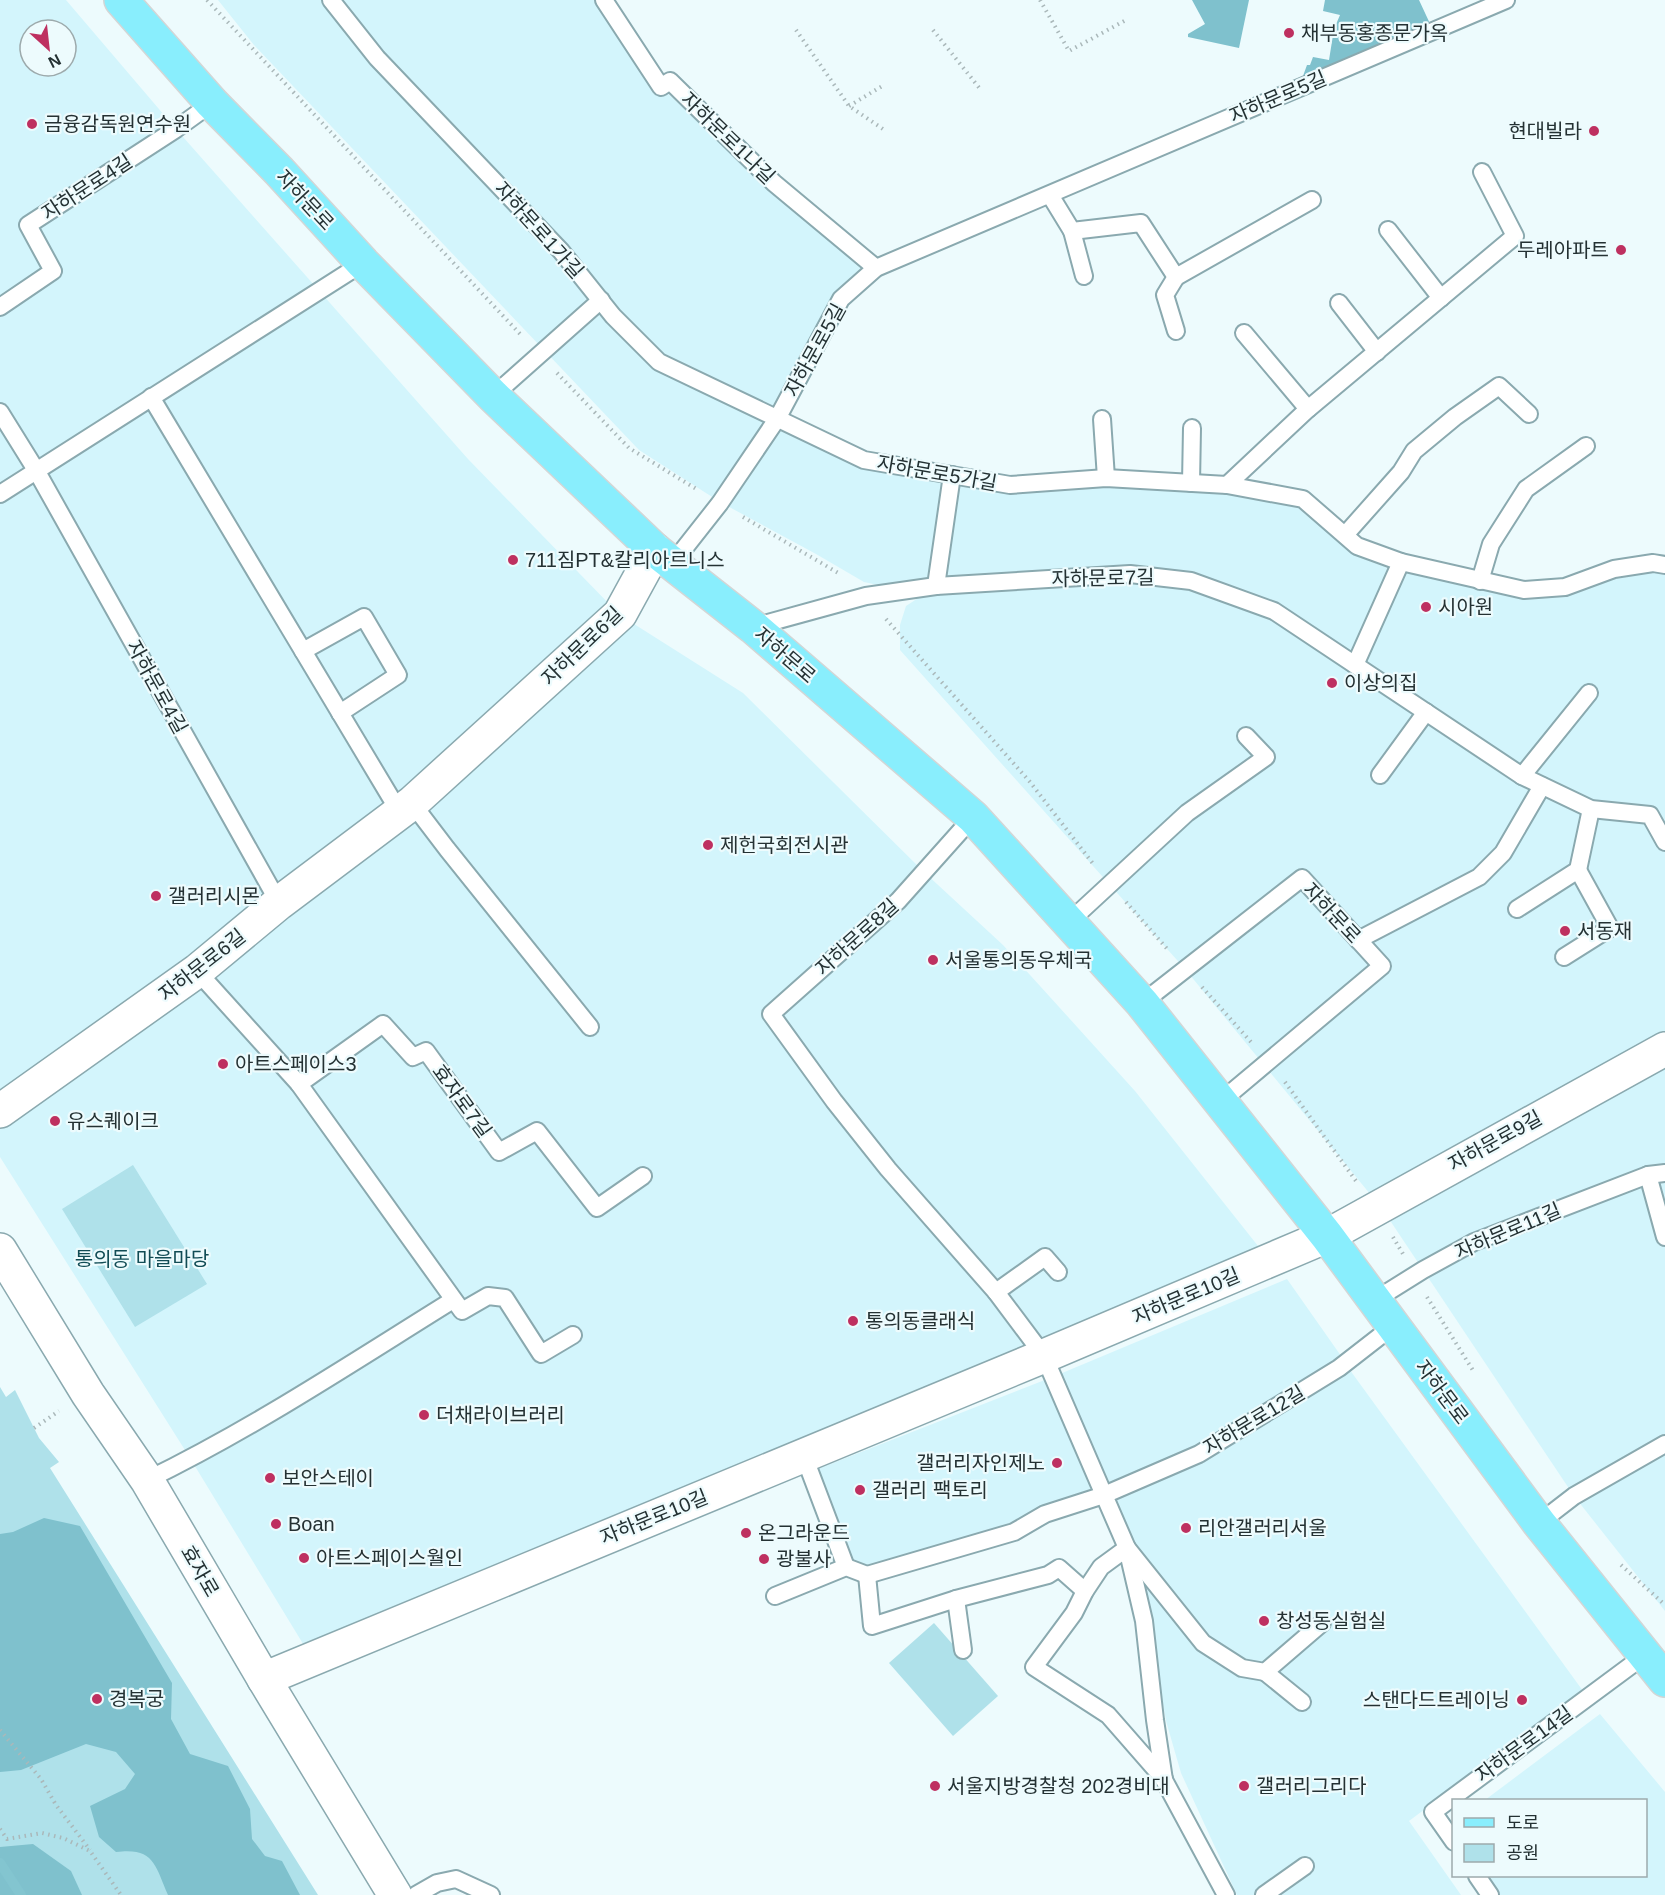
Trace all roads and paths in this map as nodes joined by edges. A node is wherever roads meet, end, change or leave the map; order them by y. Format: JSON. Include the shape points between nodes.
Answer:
{"nodes":[{"id":1,"x":121,"y":0,"type":"edge"},
{"id":2,"x":207,"y":0,"type":"edge"},
{"id":3,"x":331,"y":0,"type":"edge"},
{"id":4,"x":604,"y":0,"type":"edge"},
{"id":5,"x":1040,"y":0,"type":"edge"},
{"id":6,"x":1506,"y":0,"type":"edge"},
{"id":7,"x":1126,"y":20,"type":"dead end"},
{"id":8,"x":796,"y":30,"type":"dead end"},
{"id":9,"x":933,"y":30,"type":"dead end"},
{"id":10,"x":884,"y":85,"type":"dead end"},
{"id":11,"x":981,"y":90,"type":"dead end"},
{"id":12,"x":212,"y":103,"type":"junction"},
{"id":13,"x":849,"y":106,"type":"junction"},
{"id":14,"x":883,"y":129,"type":"dead end"},
{"id":15,"x":1482,"y":172,"type":"dead end"},
{"id":16,"x":1050,"y":195,"type":"junction"},
{"id":17,"x":1312,"y":200,"type":"dead end"},
{"id":18,"x":1388,"y":230,"type":"dead end"},
{"id":19,"x":1072,"y":231,"type":"junction"},
{"id":20,"x":363,"y":263,"type":"junction"},
{"id":21,"x":876,"y":268,"type":"junction"},
{"id":22,"x":1084,"y":276,"type":"dead end"},
{"id":23,"x":1176,"y":277,"type":"junction"},
{"id":24,"x":1441,"y":298,"type":"junction"},
{"id":25,"x":601,"y":300,"type":"junction"},
{"id":26,"x":1339,"y":303,"type":"dead end"},
{"id":27,"x":0,"y":307,"type":"edge"},
{"id":28,"x":1176,"y":331,"type":"dead end"},
{"id":29,"x":1244,"y":333,"type":"dead end"},
{"id":30,"x":1377,"y":352,"type":"junction"},
{"id":31,"x":539,"y":355,"type":"junction"},
{"id":32,"x":494,"y":396,"type":"junction"},
{"id":33,"x":151,"y":397,"type":"junction"},
{"id":34,"x":1308,"y":409,"type":"junction"},
{"id":35,"x":0,"y":412,"type":"edge"},
{"id":36,"x":1528,"y":414,"type":"dead end"},
{"id":37,"x":777,"y":419,"type":"junction"},
{"id":38,"x":1102,"y":419,"type":"dead end"},
{"id":39,"x":1192,"y":428,"type":"dead end"},
{"id":40,"x":1586,"y":446,"type":"dead end"},
{"id":41,"x":36,"y":470,"type":"junction"},
{"id":42,"x":952,"y":475,"type":"junction"},
{"id":43,"x":1106,"y":478,"type":"junction"},
{"id":44,"x":1191,"y":483,"type":"junction"},
{"id":45,"x":1227,"y":485,"type":"junction"},
{"id":46,"x":0,"y":494,"type":"edge"},
{"id":47,"x":720,"y":503,"type":"junction"},
{"id":48,"x":1345,"y":535,"type":"junction"},
{"id":49,"x":664,"y":557,"type":"junction"},
{"id":50,"x":1401,"y":562,"type":"junction"},
{"id":51,"x":1665,"y":565,"type":"edge"},
{"id":52,"x":1480,"y":581,"type":"junction"},
{"id":53,"x":936,"y":586,"type":"junction"},
{"id":54,"x":866,"y":596,"type":"junction"},
{"id":55,"x":753,"y":627,"type":"junction"},
{"id":56,"x":303,"y":651,"type":"junction"},
{"id":57,"x":1355,"y":665,"type":"junction"},
{"id":58,"x":1589,"y":693,"type":"dead end"},
{"id":59,"x":1426,"y":712,"type":"junction"},
{"id":60,"x":340,"y":713,"type":"junction"},
{"id":61,"x":1246,"y":736,"type":"dead end"},
{"id":62,"x":1380,"y":775,"type":"dead end"},
{"id":63,"x":1522,"y":776,"type":"junction"},
{"id":64,"x":1030,"y":782,"type":"dead end"},
{"id":65,"x":1542,"y":786,"type":"junction"},
{"id":66,"x":406,"y":808,"type":"junction"},
{"id":67,"x":1591,"y":809,"type":"junction"},
{"id":68,"x":974,"y":817,"type":"junction"},
{"id":69,"x":1665,"y":843,"type":"edge"},
{"id":70,"x":1578,"y":870,"type":"junction"},
{"id":71,"x":279,"y":903,"type":"junction"},
{"id":72,"x":1517,"y":909,"type":"dead end"},
{"id":73,"x":1069,"y":922,"type":"junction"},
{"id":74,"x":1358,"y":940,"type":"junction"},
{"id":75,"x":1564,"y":957,"type":"dead end"},
{"id":76,"x":197,"y":971,"type":"junction"},
{"id":77,"x":1142,"y":1002,"type":"junction"},
{"id":78,"x":590,"y":1027,"type":"dead end"},
{"id":79,"x":1665,"y":1048,"type":"edge"},
{"id":80,"x":299,"y":1084,"type":"junction"},
{"id":81,"x":1220,"y":1102,"type":"junction"},
{"id":82,"x":0,"y":1111,"type":"edge"},
{"id":83,"x":1665,"y":1173,"type":"edge"},
{"id":84,"x":1648,"y":1175,"type":"junction"},
{"id":85,"x":643,"y":1176,"type":"dead end"},
{"id":86,"x":1327,"y":1236,"type":"junction"},
{"id":87,"x":1665,"y":1237,"type":"edge"},
{"id":88,"x":0,"y":1250,"type":"edge"},
{"id":89,"x":1058,"y":1272,"type":"dead end"},
{"id":90,"x":996,"y":1292,"type":"junction"},
{"id":91,"x":1375,"y":1299,"type":"junction"},
{"id":92,"x":453,"y":1300,"type":"junction"},
{"id":93,"x":1393,"y":1326,"type":"junction"},
{"id":94,"x":573,"y":1335,"type":"dead end"},
{"id":95,"x":1044,"y":1356,"type":"junction"},
{"id":96,"x":1665,"y":1444,"type":"edge"},
{"id":97,"x":804,"y":1456,"type":"junction"},
{"id":98,"x":147,"y":1480,"type":"junction"},
{"id":99,"x":1104,"y":1495,"type":"junction"},
{"id":100,"x":1539,"y":1523,"type":"junction"},
{"id":101,"x":1127,"y":1548,"type":"junction"},
{"id":102,"x":846,"y":1567,"type":"junction"},
{"id":103,"x":867,"y":1575,"type":"junction"},
{"id":104,"x":1085,"y":1591,"type":"junction"},
{"id":105,"x":775,"y":1596,"type":"dead end"},
{"id":106,"x":956,"y":1599,"type":"junction"},
{"id":107,"x":1322,"y":1623,"type":"dead end"},
{"id":108,"x":963,"y":1650,"type":"dead end"},
{"id":109,"x":1655,"y":1668,"type":"edge"},
{"id":110,"x":1265,"y":1672,"type":"junction"},
{"id":111,"x":264,"y":1679,"type":"junction"},
{"id":112,"x":1302,"y":1702,"type":"dead end"},
{"id":113,"x":0,"y":1730,"type":"edge"},
{"id":114,"x":1164,"y":1780,"type":"junction"},
{"id":115,"x":1452,"y":1799,"type":"edge"},
{"id":116,"x":1452,"y":1799,"type":"edge"},
{"id":117,"x":0,"y":1829,"type":"edge"},
{"id":118,"x":1452,"y":1839,"type":"edge"},
{"id":119,"x":90,"y":1851,"type":"junction"},
{"id":120,"x":1305,"y":1866,"type":"dead end"},
{"id":121,"x":1478,"y":1877,"type":"edge"},
{"id":122,"x":121,"y":1895,"type":"edge"},
{"id":123,"x":394,"y":1895,"type":"edge"},
{"id":124,"x":416,"y":1895,"type":"edge"},
{"id":125,"x":491,"y":1895,"type":"edge"},
{"id":126,"x":1226,"y":1895,"type":"edge"},
{"id":127,"x":1264,"y":1895,"type":"edge"},
{"id":128,"x":1490,"y":1895,"type":"edge"}],
"edges":[{"from":1,"to":12,"type":"main road","name":"자하문로"},
{"from":2,"to":31,"type":"path"},
{"from":3,"to":25,"type":"lane","name":"자하문로1가길","via":[[377,58],[561,251]]},
{"from":4,"to":21,"type":"lane","name":"자하문로1나길","via":[[661,87],[670,81],[774,183]]},
{"from":5,"to":7,"type":"path","via":[[1069,51]]},
{"from":6,"to":16,"type":"lane","name":"자하문로5길"},
{"from":8,"to":13,"type":"path"},
{"from":9,"to":11,"type":"path"},
{"from":10,"to":13,"type":"path"},
{"from":12,"to":20,"type":"main road","name":"자하문로"},
{"from":12,"to":27,"type":"lane","name":"자하문로4길","via":[[28,225],[53,271]]},
{"from":13,"to":14,"type":"path"},
{"from":15,"to":24,"type":"lane","via":[[1515,236]]},
{"from":16,"to":19,"type":"lane"},
{"from":16,"to":21,"type":"lane","name":"자하문로5길"},
{"from":17,"to":23,"type":"lane"},
{"from":18,"to":24,"type":"lane"},
{"from":19,"to":22,"type":"lane"},
{"from":19,"to":23,"type":"lane","via":[[1141,223]]},
{"from":20,"to":32,"type":"main road","name":"자하문로"},
{"from":20,"to":33,"type":"lane"},
{"from":21,"to":37,"type":"lane","name":"자하문로5길","via":[[841,299]]},
{"from":23,"to":28,"type":"lane","via":[[1165,295]]},
{"from":24,"to":30,"type":"lane"},
{"from":25,"to":31,"type":"lane"},
{"from":25,"to":37,"type":"lane","name":"자하문로1가길","via":[[659,362]]},
{"from":26,"to":30,"type":"lane"},
{"from":29,"to":34,"type":"lane"},
{"from":30,"to":34,"type":"lane"},
{"from":31,"to":32,"type":"lane"},
{"from":31,"to":47,"type":"path","via":[[629,448]]},
{"from":32,"to":49,"type":"main road","name":"자하문로"},
{"from":33,"to":41,"type":"lane"},
{"from":33,"to":56,"type":"lane"},
{"from":34,"to":45,"type":"lane"},
{"from":35,"to":41,"type":"lane","name":"자하문로4길"},
{"from":36,"to":48,"type":"lane","via":[[1499,386],[1414,451]]},
{"from":37,"to":42,"type":"lane","name":"자하문로5가길","via":[[864,460]]},
{"from":37,"to":47,"type":"lane","name":"자하문로5길"},
{"from":38,"to":43,"type":"lane"},
{"from":39,"to":44,"type":"lane"},
{"from":40,"to":52,"type":"lane","via":[[1526,489],[1491,544]]},
{"from":41,"to":46,"type":"lane"},
{"from":41,"to":71,"type":"lane","name":"자하문로4길"},
{"from":42,"to":43,"type":"lane","name":"자하문로5가길","via":[[1010,485]]},
{"from":42,"to":53,"type":"lane"},
{"from":43,"to":44,"type":"lane","name":"자하문로5가길"},
{"from":44,"to":45,"type":"lane","name":"자하문로5가길"},
{"from":45,"to":48,"type":"lane","name":"자하문로5가길","via":[[1303,499]]},
{"from":47,"to":49,"type":"lane","name":"자하문로5길"},
{"from":47,"to":54,"type":"path","via":[[855,584]]},
{"from":48,"to":50,"type":"lane","name":"자하문로5가길","via":[[1357,546]]},
{"from":49,"to":55,"type":"main road","name":"자하문로"},
{"from":49,"to":66,"type":"street","name":"자하문로6길","via":[[620,614]]},
{"from":50,"to":52,"type":"lane","name":"자하문로5가길"},
{"from":50,"to":57,"type":"lane"},
{"from":51,"to":52,"type":"lane","name":"자하문로5가길","via":[[1614,569],[1565,587],[1524,590]]},
{"from":53,"to":54,"type":"lane","name":"자하문로7길"},
{"from":53,"to":57,"type":"lane","name":"자하문로7길","via":[[1130,574],[1191,581],[1274,611]]},
{"from":54,"to":55,"type":"lane","name":"자하문로7길"},
{"from":54,"to":64,"type":"path"},
{"from":55,"to":68,"type":"main road","name":"자하문로"},
{"from":56,"to":60,"type":"lane"},
{"from":56,"to":60,"type":"lane","via":[[364,617],[398,675]]},
{"from":57,"to":59,"type":"lane","name":"자하문로7길"},
{"from":58,"to":63,"type":"lane"},
{"from":59,"to":62,"type":"lane"},
{"from":59,"to":63,"type":"lane","name":"자하문로7길"},
{"from":60,"to":66,"type":"lane"},
{"from":61,"to":73,"type":"lane","via":[[1266,757],[1187,813]]},
{"from":63,"to":65,"type":"lane","name":"자하문로7길"},
{"from":65,"to":67,"type":"lane","name":"자하문로7길"},
{"from":65,"to":74,"type":"lane","via":[[1503,853],[1479,877]]},
{"from":66,"to":71,"type":"street","name":"자하문로6길"},
{"from":66,"to":78,"type":"lane","via":[[447,849]]},
{"from":67,"to":69,"type":"lane","name":"자하문로7길","via":[[1650,815]]},
{"from":67,"to":70,"type":"lane"},
{"from":68,"to":73,"type":"main road","name":"자하문로"},
{"from":68,"to":90,"type":"lane","name":"자하문로8길","via":[[898,901],[771,1014],[888,1169]]},
{"from":70,"to":72,"type":"lane"},
{"from":70,"to":75,"type":"lane","via":[[1610,928]]},
{"from":71,"to":76,"type":"street","name":"자하문로6길"},
{"from":73,"to":77,"type":"main road","name":"자하문로"},
{"from":74,"to":77,"type":"lane","name":"자하문로","via":[[1302,878]]},
{"from":74,"to":81,"type":"lane","name":"자하문로","via":[[1382,966]]},
{"from":76,"to":80,"type":"lane"},
{"from":76,"to":82,"type":"street","name":"자하문로6길"},
{"from":77,"to":81,"type":"main road","name":"자하문로"},
{"from":79,"to":86,"type":"street","name":"자하문로9길"},
{"from":80,"to":85,"type":"lane","name":"효자로7길","via":[[383,1024],[413,1057],[426,1051],[500,1152],[537,1131],[597,1208]]},
{"from":80,"to":92,"type":"lane"},
{"from":81,"to":86,"type":"main road","name":"자하문로"},
{"from":83,"to":84,"type":"lane","name":"자하문로11길"},
{"from":84,"to":87,"type":"lane"},
{"from":84,"to":91,"type":"lane","name":"자하문로11길","via":[[1474,1242]]},
{"from":86,"to":91,"type":"main road","name":"자하문로"},
{"from":86,"to":95,"type":"street","name":"자하문로10길"},
{"from":88,"to":98,"type":"street","name":"효자로","via":[[88,1394]]},
{"from":89,"to":90,"type":"lane","via":[[1045,1257]]},
{"from":90,"to":95,"type":"lane"},
{"from":91,"to":93,"type":"main road","name":"자하문로"},
{"from":92,"to":94,"type":"lane","via":[[462,1311],[488,1296],[504,1298],[541,1354]]},
{"from":92,"to":98,"type":"lane","via":[[285,1405]]},
{"from":93,"to":99,"type":"lane","name":"자하문로12길","via":[[1339,1368],[1199,1454]]},
{"from":93,"to":100,"type":"main road","name":"자하문로"},
{"from":95,"to":97,"type":"street","name":"자하문로10길"},
{"from":95,"to":99,"type":"lane"},
{"from":96,"to":100,"type":"lane","via":[[1574,1496]]},
{"from":97,"to":102,"type":"lane"},
{"from":97,"to":111,"type":"street","name":"자하문로10길"},
{"from":98,"to":111,"type":"street","name":"효자로"},
{"from":99,"to":101,"type":"lane"},
{"from":99,"to":103,"type":"lane","name":"자하문로12길","via":[[1045,1514],[1014,1533]]},
{"from":100,"to":109,"type":"main road","name":"자하문로"},
{"from":101,"to":104,"type":"lane","via":[[1101,1567]]},
{"from":101,"to":110,"type":"lane","via":[[1203,1643],[1242,1668]]},
{"from":101,"to":114,"type":"lane","via":[[1144,1621]]},
{"from":102,"to":103,"type":"lane"},
{"from":102,"to":105,"type":"lane"},
{"from":103,"to":106,"type":"lane","via":[[872,1626]]},
{"from":104,"to":106,"type":"lane","via":[[1059,1568],[1048,1575]]},
{"from":104,"to":114,"type":"lane","via":[[1074,1614],[1034,1667],[1108,1715]]},
{"from":106,"to":108,"type":"lane"},
{"from":107,"to":110,"type":"lane"},
{"from":109,"to":115,"type":"lane","name":"자하문로14길"},
{"from":110,"to":112,"type":"lane"},
{"from":111,"to":123,"type":"street","name":"효자로"},
{"from":113,"to":119,"type":"path","via":[[41,1779]]},
{"from":114,"to":126,"type":"lane"},
{"from":116,"to":118,"type":"lane","name":"자하문로14길","via":[[1432,1812]]},
{"from":117,"to":119,"type":"path","via":[[7,1839],[42,1833]]},
{"from":119,"to":122,"type":"path"},
{"from":120,"to":127,"type":"lane"},
{"from":121,"to":128,"type":"lane"},
{"from":124,"to":125,"type":"lane","via":[[437,1883],[456,1879]]}]}
